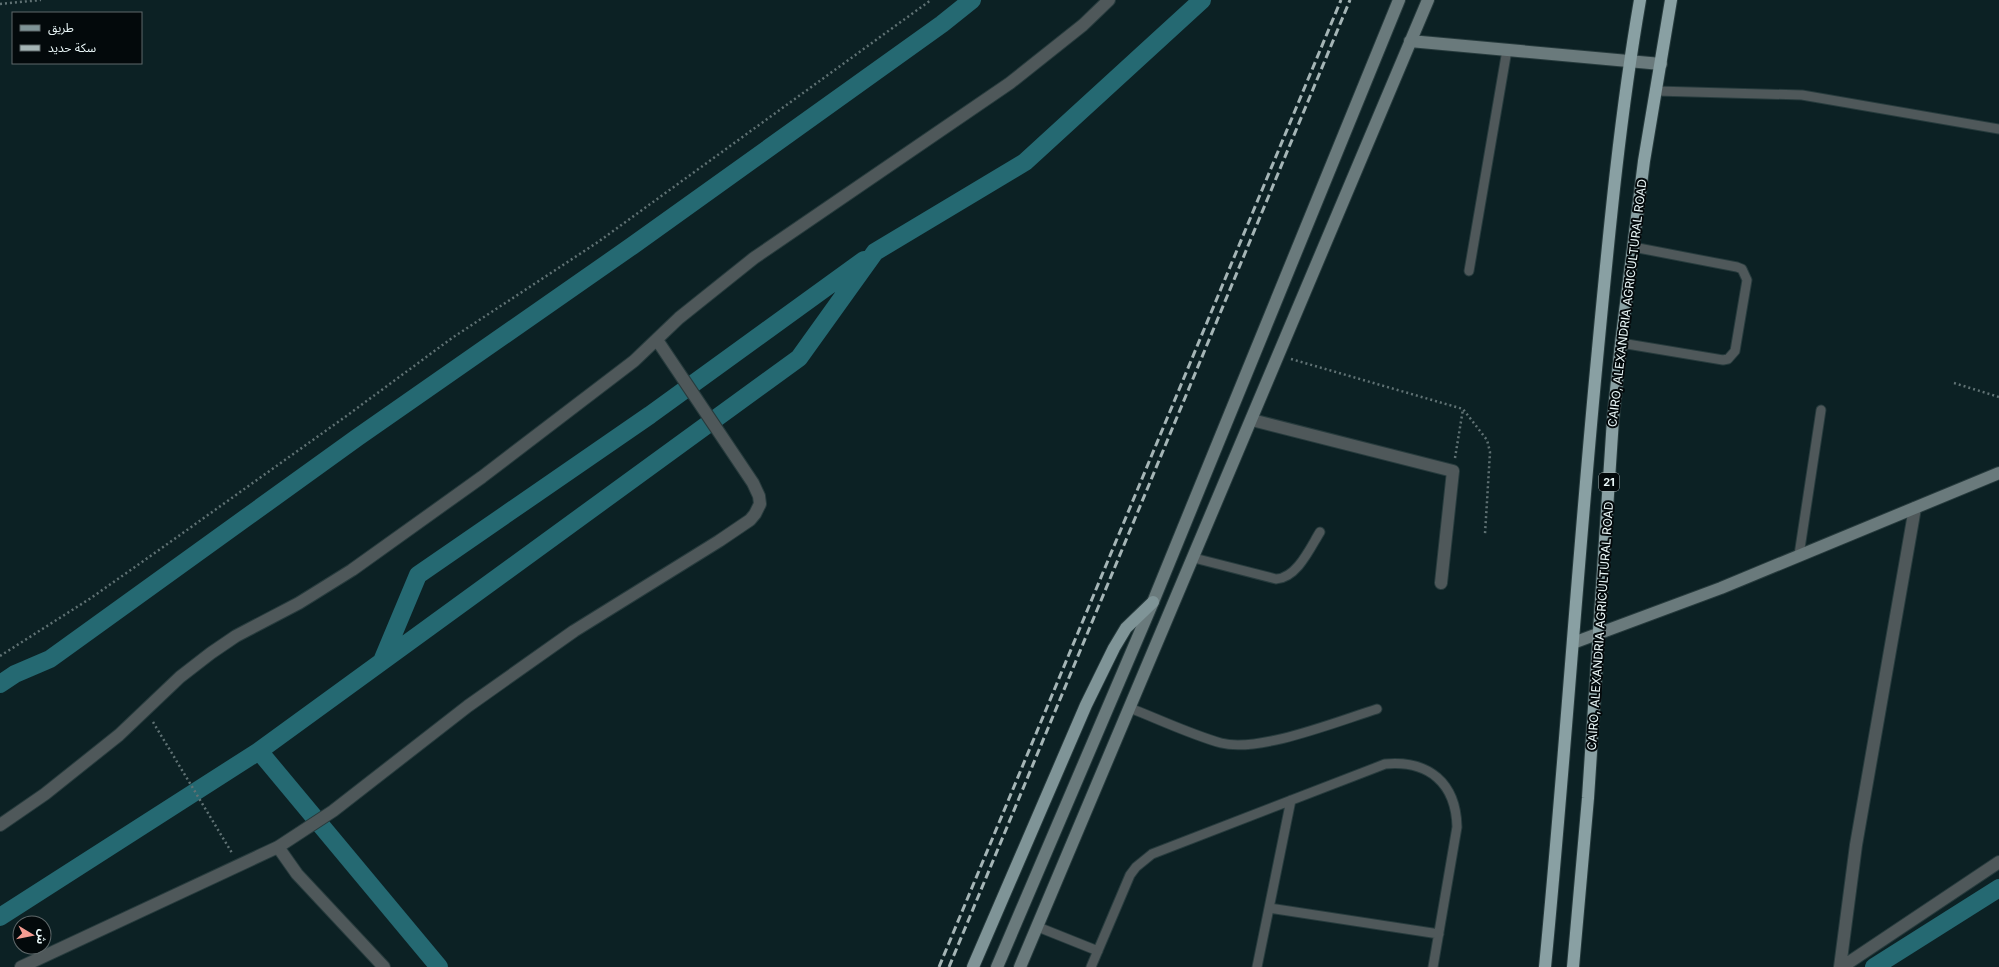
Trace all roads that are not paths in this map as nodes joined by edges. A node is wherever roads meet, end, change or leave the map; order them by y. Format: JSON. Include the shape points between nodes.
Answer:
{"nodes":[{"id":1,"x":1109,"y":0,"type":"edge"},
{"id":2,"x":1399,"y":0,"type":"edge"},
{"id":3,"x":1428,"y":0,"type":"edge"},
{"id":4,"x":1640,"y":0,"type":"edge"},
{"id":5,"x":1671,"y":0,"type":"edge"},
{"id":6,"x":1410,"y":42,"type":"junction"},
{"id":7,"x":1507,"y":50,"type":"junction"},
{"id":8,"x":1630,"y":62,"type":"junction"},
{"id":9,"x":1661,"y":64,"type":"junction"},
{"id":10,"x":1656,"y":91,"type":"junction"},
{"id":11,"x":1999,"y":129,"type":"edge"},
{"id":12,"x":1633,"y":246,"type":"junction"},
{"id":13,"x":1468,"y":272,"type":"dead end"},
{"id":14,"x":657,"y":340,"type":"junction"},
{"id":15,"x":1621,"y":343,"type":"junction"},
{"id":16,"x":1821,"y":410,"type":"dead end"},
{"id":17,"x":1252,"y":420,"type":"junction"},
{"id":18,"x":1999,"y":473,"type":"edge"},
{"id":19,"x":1915,"y":508,"type":"junction"},
{"id":20,"x":1320,"y":532,"type":"dead end"},
{"id":21,"x":1799,"y":555,"type":"junction"},
{"id":22,"x":1194,"y":558,"type":"junction"},
{"id":23,"x":1441,"y":583,"type":"dead end"},
{"id":24,"x":1153,"y":602,"type":"junction"},
{"id":25,"x":1600,"y":634,"type":"junction"},
{"id":26,"x":1572,"y":643,"type":"junction"},
{"id":27,"x":1130,"y":708,"type":"junction"},
{"id":28,"x":1377,"y":709,"type":"dead end"},
{"id":29,"x":1291,"y":800,"type":"junction"},
{"id":30,"x":0,"y":825,"type":"edge"},
{"id":31,"x":278,"y":847,"type":"junction"},
{"id":32,"x":1999,"y":862,"type":"edge"},
{"id":33,"x":1269,"y":908,"type":"junction"},
{"id":34,"x":1038,"y":927,"type":"junction"},
{"id":35,"x":1439,"y":934,"type":"junction"},
{"id":36,"x":1098,"y":951,"type":"junction"},
{"id":37,"x":21,"y":967,"type":"edge"},
{"id":38,"x":384,"y":967,"type":"edge"},
{"id":39,"x":972,"y":967,"type":"edge"},
{"id":40,"x":997,"y":967,"type":"edge"},
{"id":41,"x":1020,"y":967,"type":"edge"},
{"id":42,"x":1091,"y":967,"type":"edge"},
{"id":43,"x":1257,"y":967,"type":"edge"},
{"id":44,"x":1433,"y":967,"type":"edge"},
{"id":45,"x":1545,"y":967,"type":"edge"},
{"id":46,"x":1573,"y":967,"type":"edge"},
{"id":47,"x":1841,"y":967,"type":"edge"}],
"edges":[{"from":1,"to":14,"type":"street","via":[[1083,25],[1010,83],[754,258],[679,318]]},
{"from":2,"to":24,"type":"main road"},
{"from":3,"to":6,"type":"main road"},
{"from":4,"to":8,"type":"highway","name":"CAIRO, ALEXANDRIA AGRICULTURAL ROAD","number":"21"},
{"from":5,"to":9,"type":"highway","name":"CAIRO, ALEXANDRIA AGRICULTURAL ROAD","number":"21"},
{"from":6,"to":7,"type":"main road"},
{"from":6,"to":17,"type":"main road"},
{"from":7,"to":8,"type":"main road"},
{"from":7,"to":13,"type":"lane"},
{"from":8,"to":9,"type":"main road"},
{"from":8,"to":26,"type":"highway","name":"CAIRO, ALEXANDRIA AGRICULTURAL ROAD","number":"21","via":[[1605,271]]},
{"from":9,"to":10,"type":"highway","name":"CAIRO, ALEXANDRIA AGRICULTURAL ROAD","number":"21"},
{"from":10,"to":11,"type":"lane","via":[[1802,95]]},
{"from":10,"to":12,"type":"highway","name":"CAIRO, ALEXANDRIA AGRICULTURAL ROAD","number":"21"},
{"from":12,"to":15,"type":"highway","name":"CAIRO, ALEXANDRIA AGRICULTURAL ROAD","number":"21"},
{"from":12,"to":15,"type":"lane","via":[[1737,267],[1742,270],[1747,280],[1735,351],[1728,359]]},
{"from":14,"to":30,"type":"street","via":[[634,361],[457,495],[352,570],[221,645],[196,664],[100,750],[45,794]]},
{"from":14,"to":31,"type":"street","via":[[753,483],[760,504],[755,514],[720,541],[574,631],[468,706],[333,811]]},
{"from":15,"to":25,"type":"highway","name":"CAIRO, ALEXANDRIA AGRICULTURAL ROAD","number":"21","via":[[1613,420]]},
{"from":16,"to":21,"type":"lane"},
{"from":17,"to":22,"type":"main road"},
{"from":17,"to":23,"type":"street","via":[[1453,471]]},
{"from":18,"to":19,"type":"main road"},
{"from":19,"to":21,"type":"main road"},
{"from":19,"to":47,"type":"street","via":[[1853,860]]},
{"from":20,"to":22,"type":"lane","via":[[1294,571],[1282,578],[1276,579]]},
{"from":21,"to":25,"type":"main road","via":[[1714,591]]},
{"from":22,"to":27,"type":"main road"},
{"from":24,"to":39,"type":"main road","via":[[1134,618],[1119,638],[1086,705]]},
{"from":24,"to":40,"type":"main road"},
{"from":25,"to":26,"type":"main road"},
{"from":25,"to":46,"type":"highway","name":"CAIRO, ALEXANDRIA AGRICULTURAL ROAD","number":"21"},
{"from":26,"to":45,"type":"highway","name":"CAIRO, ALEXANDRIA AGRICULTURAL ROAD","number":"21"},
{"from":27,"to":28,"type":"lane","via":[[1222,743],[1240,745],[1276,740]]},
{"from":27,"to":34,"type":"main road"},
{"from":29,"to":33,"type":"lane"},
{"from":29,"to":35,"type":"lane","via":[[1385,764],[1401,763],[1431,772],[1452,796],[1457,827]]},
{"from":29,"to":36,"type":"lane","via":[[1152,854],[1143,860],[1130,875]]},
{"from":31,"to":37,"type":"street"},
{"from":31,"to":38,"type":"street","via":[[297,874]]},
{"from":32,"to":47,"type":"street"},
{"from":33,"to":35,"type":"lane"},
{"from":33,"to":43,"type":"lane"},
{"from":34,"to":36,"type":"lane"},
{"from":34,"to":41,"type":"main road"},
{"from":35,"to":44,"type":"lane"},
{"from":36,"to":42,"type":"lane"}]}
